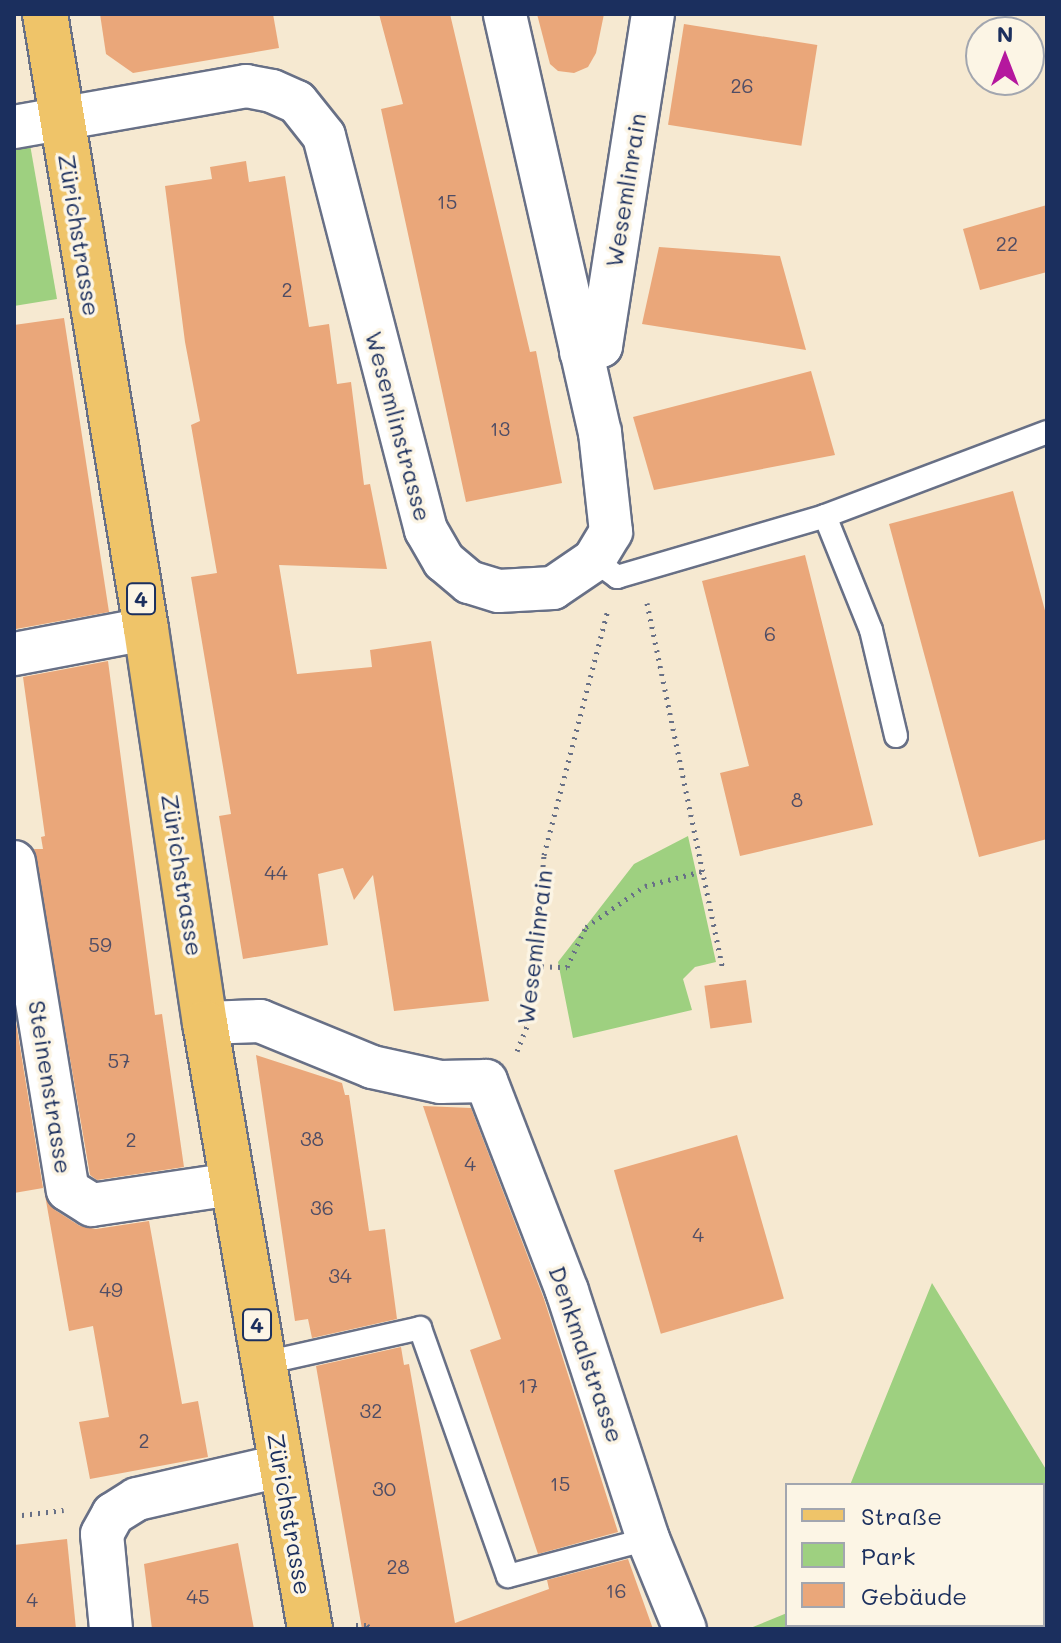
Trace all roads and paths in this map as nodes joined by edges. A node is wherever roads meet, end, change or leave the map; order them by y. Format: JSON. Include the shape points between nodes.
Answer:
{"nodes":[{"id":1,"x":45,"y":14,"type":"edge"},
{"id":2,"x":505,"y":14,"type":"edge"},
{"id":3,"x":653,"y":14,"type":"edge"},
{"id":4,"x":61,"y":120,"type":"junction"},
{"id":5,"x":14,"y":127,"type":"edge"},
{"id":6,"x":581,"y":352,"type":"junction"},
{"id":7,"x":1047,"y":432,"type":"edge"},
{"id":8,"x":825,"y":516,"type":"junction"},
{"id":9,"x":586,"y":567,"type":"junction"},
{"id":10,"x":640,"y":570,"type":"junction"},
{"id":11,"x":146,"y":629,"type":"junction"},
{"id":12,"x":14,"y":654,"type":"edge"},
{"id":13,"x":896,"y":736,"type":"dead end"},
{"id":14,"x":14,"y":862,"type":"edge"},
{"id":15,"x":703,"y":871,"type":"junction"},
{"id":16,"x":534,"y":966,"type":"junction"},
{"id":17,"x":723,"y":969,"type":"dead end"},
{"id":18,"x":205,"y":1023,"type":"junction"},
{"id":19,"x":486,"y":1081,"type":"junction"},
{"id":20,"x":233,"y":1184,"type":"junction"},
{"id":21,"x":264,"y":1363,"type":"junction"},
{"id":22,"x":280,"y":1466,"type":"junction"},
{"id":23,"x":54,"y":1509,"type":"dead end"},
{"id":24,"x":14,"y":1516,"type":"edge"},
{"id":25,"x":648,"y":1539,"type":"junction"},
{"id":26,"x":111,"y":1629,"type":"edge"},
{"id":27,"x":310,"y":1629,"type":"edge"},
{"id":28,"x":685,"y":1629,"type":"edge"}],
"edges":[{"from":1,"to":4,"type":"main road","name":"Zürichstrasse","number":"4"},
{"from":2,"to":6,"type":"street"},
{"from":3,"to":6,"type":"street","name":"Wesemlinrain","via":[[601,346]]},
{"from":4,"to":5,"type":"street","name":"Zürichstrasse"},
{"from":4,"to":9,"type":"street","name":"Wesemlinstrasse","via":[[246,86],[297,102],[324,136],[426,530],[444,561],[469,582],[499,591],[553,588]]},
{"from":4,"to":11,"type":"main road","name":"Zürichstrasse","number":"4"},
{"from":6,"to":9,"type":"street","via":[[600,433],[611,532]]},
{"from":7,"to":8,"type":"lane"},
{"from":8,"to":10,"type":"lane"},
{"from":8,"to":13,"type":"lane","via":[[871,630]]},
{"from":9,"to":10,"type":"lane","via":[[617,577]]},
{"from":9,"to":16,"type":"path","name":"Wesemlinrain","via":[[609,610],[544,855]]},
{"from":10,"to":15,"type":"path"},
{"from":11,"to":12,"type":"street"},
{"from":11,"to":18,"type":"main road","name":"Zürichstrasse","number":"4"},
{"from":14,"to":20,"type":"street","name":"Steinenstrasse","via":[[68,1190],[92,1205]]},
{"from":15,"to":16,"type":"path","via":[[645,886],[586,927],[567,967]]},
{"from":15,"to":17,"type":"path"},
{"from":16,"to":19,"type":"path","name":"Wesemlinrain","via":[[530,1018],[512,1064]]},
{"from":18,"to":19,"type":"street","via":[[260,1021],[372,1067],[440,1082]]},
{"from":18,"to":20,"type":"main road","name":"Zürichstrasse","number":"4"},
{"from":19,"to":25,"type":"street","name":"Denkmalstrasse","via":[[567,1291]]},
{"from":20,"to":21,"type":"main road","name":"Zürichstrasse","number":"4"},
{"from":21,"to":22,"type":"main road","name":"Zürichstrasse","number":"4"},
{"from":21,"to":25,"type":"lane","via":[[420,1328],[508,1576]]},
{"from":22,"to":26,"type":"street","via":[[137,1499],[113,1514],[102,1534]]},
{"from":22,"to":27,"type":"main road","name":"Zürichstrasse","number":"4"},
{"from":23,"to":24,"type":"path"},
{"from":25,"to":28,"type":"street","name":"Denkmalstrasse"}]}
